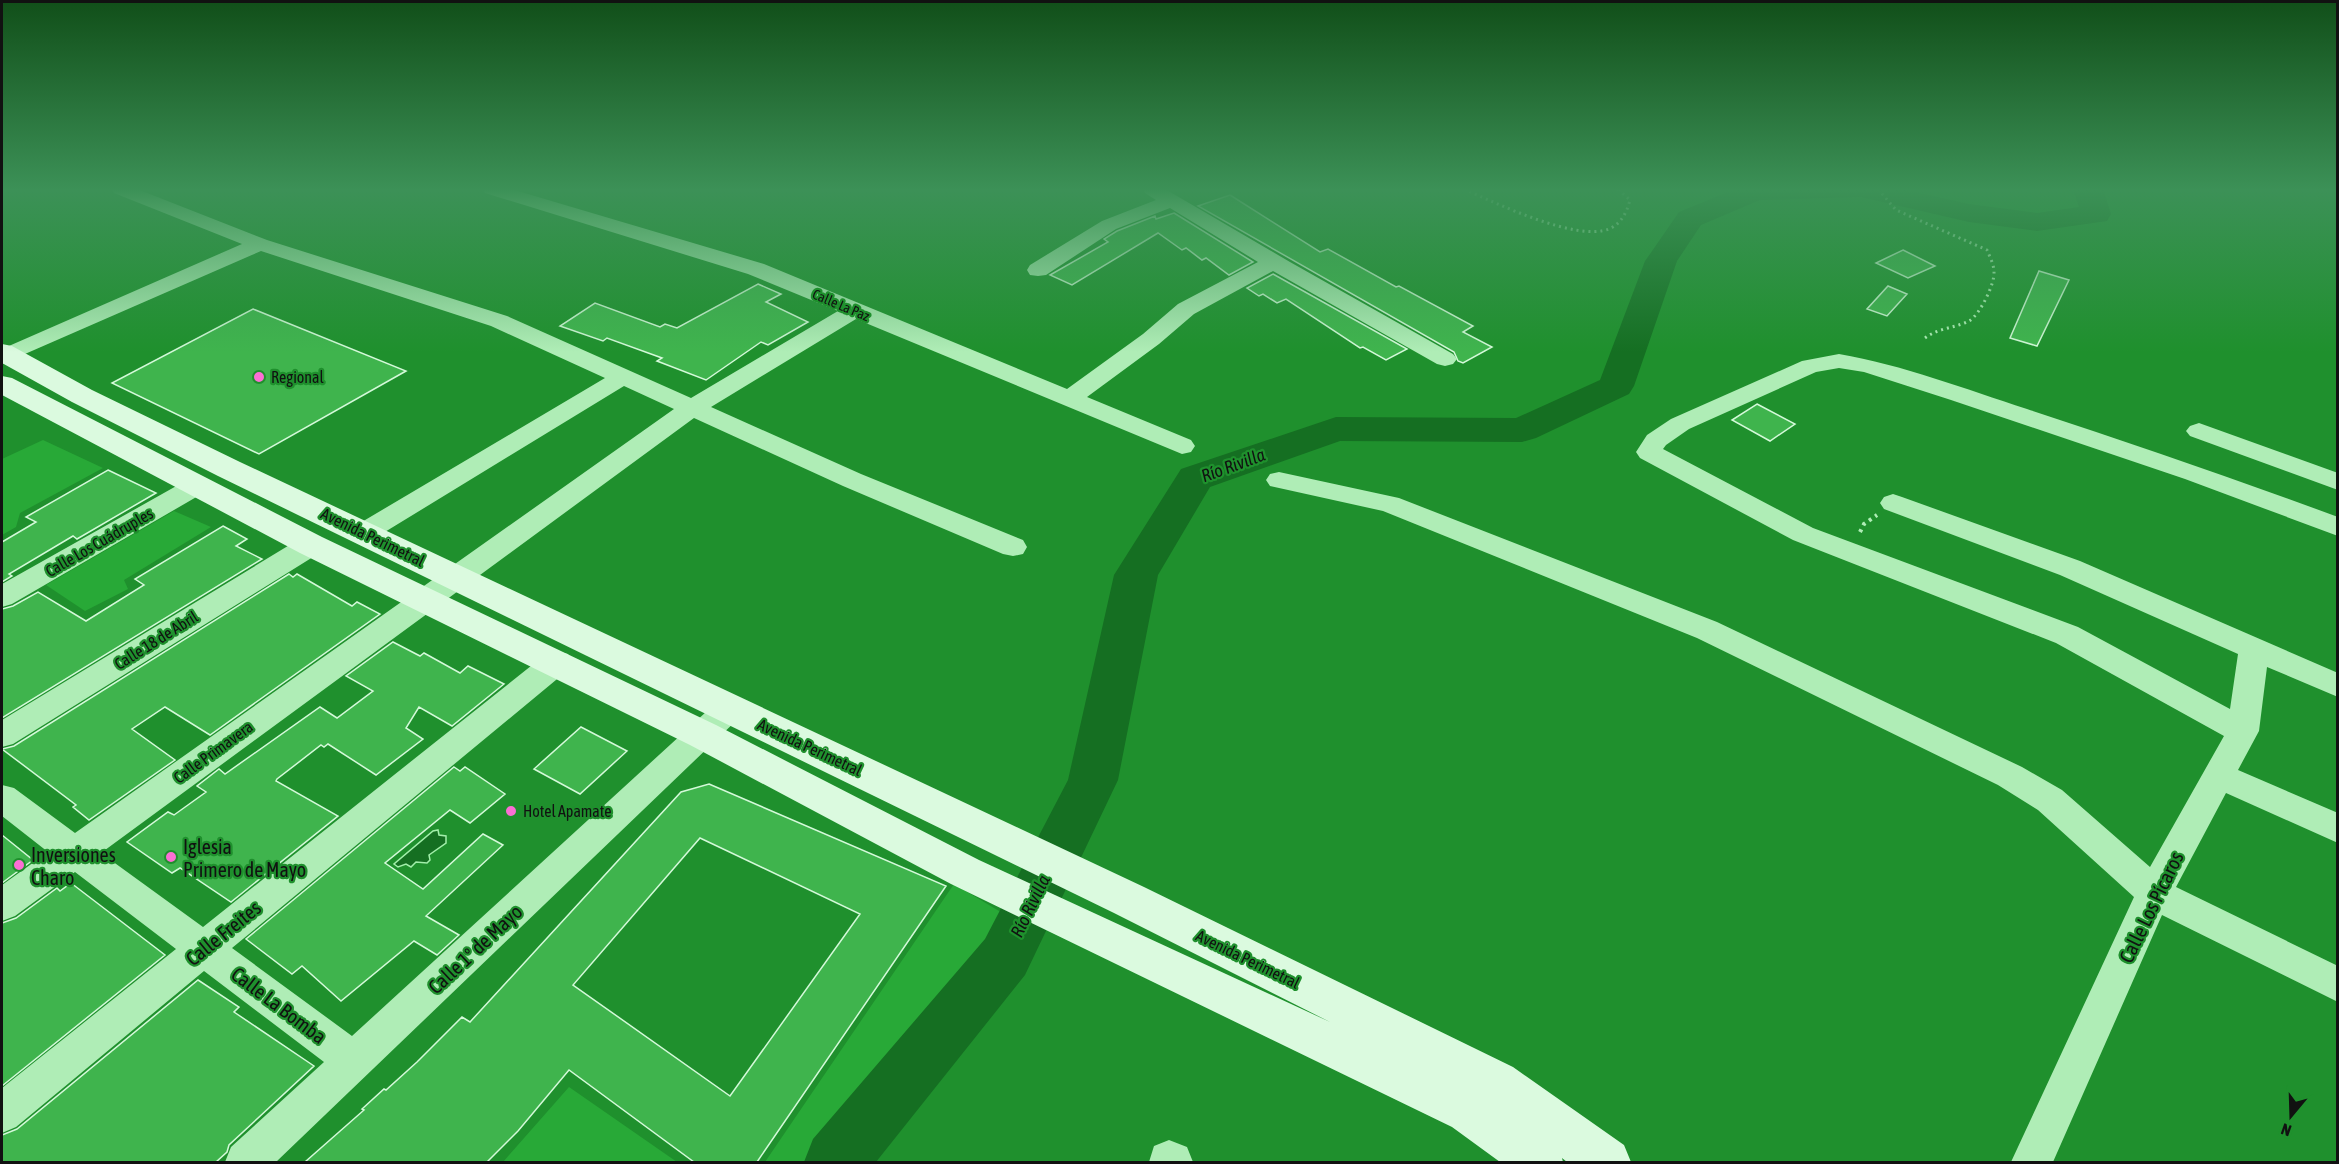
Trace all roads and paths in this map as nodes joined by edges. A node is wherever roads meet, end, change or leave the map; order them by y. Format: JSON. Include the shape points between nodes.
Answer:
{"nodes":[{"id":1,"x":260,"y":243,"type":"edge"},
{"id":2,"x":261,"y":243,"type":"edge"},
{"id":3,"x":671,"y":243,"type":"edge"},
{"id":4,"x":1080,"y":243,"type":"edge"},
{"id":5,"x":1242,"y":243,"type":"edge"},
{"id":6,"x":1972,"y":243,"type":"edge"},
{"id":7,"x":1273,"y":262,"type":"junction"},
{"id":8,"x":1038,"y":270,"type":"dead end"},
{"id":9,"x":855,"y":310,"type":"junction"},
{"id":10,"x":1925,"y":338,"type":"dead end"},
{"id":11,"x":1445,"y":359,"type":"dead end"},
{"id":12,"x":3,"y":362,"type":"edge"},
{"id":13,"x":623,"y":377,"type":"junction"},
{"id":14,"x":1069,"y":399,"type":"junction"},
{"id":15,"x":692,"y":408,"type":"junction"},
{"id":16,"x":2199,"y":431,"type":"dead end"},
{"id":17,"x":1182,"y":446,"type":"dead end"},
{"id":18,"x":1279,"y":480,"type":"dead end"},
{"id":19,"x":2337,"y":482,"type":"edge"},
{"id":20,"x":196,"y":486,"type":"junction"},
{"id":21,"x":1893,"y":503,"type":"joint"},
{"id":22,"x":2337,"y":527,"type":"edge"},
{"id":23,"x":365,"y":532,"type":"junction"},
{"id":24,"x":311,"y":545,"type":"junction"},
{"id":25,"x":1013,"y":547,"type":"dead end"},
{"id":26,"x":1849,"y":552,"type":"junction"},
{"id":27,"x":456,"y":577,"type":"junction"},
{"id":28,"x":2,"y":597,"type":"edge"},
{"id":29,"x":424,"y":600,"type":"junction"},
{"id":30,"x":2254,"y":649,"type":"junction"},
{"id":31,"x":557,"y":662,"type":"junction"},
{"id":32,"x":2337,"y":686,"type":"edge"},
{"id":33,"x":729,"y":709,"type":"junction"},
{"id":34,"x":2243,"y":731,"type":"junction"},
{"id":35,"x":2,"y":735,"type":"edge"},
{"id":36,"x":703,"y":735,"type":"junction"},
{"id":37,"x":2220,"y":776,"type":"junction"},
{"id":38,"x":2,"y":798,"type":"edge"},
{"id":39,"x":2337,"y":829,"type":"edge"},
{"id":40,"x":74,"y":852,"type":"junction"},
{"id":41,"x":2154,"y":893,"type":"junction"},
{"id":42,"x":2,"y":905,"type":"edge"},
{"id":43,"x":204,"y":949,"type":"junction"},
{"id":44,"x":2337,"y":985,"type":"edge"},
{"id":45,"x":355,"y":1062,"type":"junction"},
{"id":46,"x":2,"y":1113,"type":"edge"},
{"id":47,"x":246,"y":1162,"type":"edge"},
{"id":48,"x":1539,"y":1162,"type":"edge"},
{"id":49,"x":1608,"y":1162,"type":"edge"},
{"id":50,"x":2032,"y":1162,"type":"edge"}],
"edges":[{"from":1,"to":12,"type":"street"},
{"from":2,"to":13,"type":"street","via":[[499,321]]},
{"from":3,"to":9,"type":"street","name":"Calle La Paz","via":[[756,269]]},
{"from":4,"to":8,"type":"street"},
{"from":5,"to":7,"type":"street"},
{"from":6,"to":10,"type":"path","via":[[1987,250],[1995,281],[1975,318]]},
{"from":7,"to":11,"type":"street"},
{"from":7,"to":14,"type":"street","via":[[1186,309]]},
{"from":9,"to":14,"type":"street","name":"Calle La Paz"},
{"from":9,"to":15,"type":"street","name":"Calle Primavera"},
{"from":12,"to":20,"type":"main road","name":"Avenida Perimetral"},
{"from":12,"to":23,"type":"main road","name":"Avenida Perimetral"},
{"from":13,"to":15,"type":"street"},
{"from":13,"to":23,"type":"street"},
{"from":14,"to":17,"type":"street","name":"Calle La Paz"},
{"from":15,"to":25,"type":"street"},
{"from":15,"to":27,"type":"street","name":"Calle Primavera"},
{"from":16,"to":19,"type":"street"},
{"from":18,"to":41,"type":"street","via":[[1390,504],[1717,635],[2010,776],[2050,800]]},
{"from":20,"to":24,"type":"main road","name":"Avenida Perimetral"},
{"from":20,"to":28,"type":"street","name":"Calle Los Cuádruples"},
{"from":21,"to":26,"type":"path","via":[[1864,524]]},
{"from":21,"to":30,"type":"street","via":[[2070,568]]},
{"from":22,"to":26,"type":"street","via":[[2194,473],[1868,366],[1839,361],[1810,366],[1680,424],[1656,440],[1649,452],[1803,534]]},
{"from":23,"to":27,"type":"main road","name":"Avenida Perimetral"},
{"from":24,"to":29,"type":"main road","name":"Avenida Perimetral"},
{"from":24,"to":35,"type":"street","name":"Calle 18 de Abril"},
{"from":26,"to":34,"type":"street","via":[[2067,635]]},
{"from":27,"to":29,"type":"street","name":"Calle Primavera"},
{"from":27,"to":33,"type":"main road","name":"Avenida Perimetral"},
{"from":29,"to":31,"type":"main road","name":"Avenida Perimetral"},
{"from":29,"to":40,"type":"street","name":"Calle Primavera"},
{"from":30,"to":32,"type":"street"},
{"from":30,"to":34,"type":"street","name":"Calle Los Pícaros"},
{"from":31,"to":36,"type":"main road","name":"Avenida Perimetral"},
{"from":31,"to":43,"type":"street","name":"Calle Freites"},
{"from":33,"to":36,"type":"street","name":"Calle 1° de Mayo"},
{"from":33,"to":49,"type":"main road","name":"Avenida Perimetral","via":[[1129,900],[1497,1083]]},
{"from":34,"to":37,"type":"street","name":"Calle Los Pícaros"},
{"from":36,"to":45,"type":"street","name":"Calle 1° de Mayo"},
{"from":36,"to":48,"type":"main road","name":"Avenida Perimetral","via":[[965,872],[1469,1111]]},
{"from":37,"to":39,"type":"street"},
{"from":37,"to":41,"type":"street","name":"Calle Los Pícaros"},
{"from":38,"to":40,"type":"street","name":"Calle La Bomba"},
{"from":40,"to":42,"type":"street","name":"Calle Primavera"},
{"from":40,"to":43,"type":"street","name":"Calle La Bomba"},
{"from":41,"to":44,"type":"street"},
{"from":41,"to":50,"type":"street","name":"Calle Los Pícaros"},
{"from":43,"to":45,"type":"street","name":"Calle La Bomba"},
{"from":43,"to":46,"type":"street","name":"Calle Freites"},
{"from":45,"to":47,"type":"street","name":"Calle 1° de Mayo"}]}
